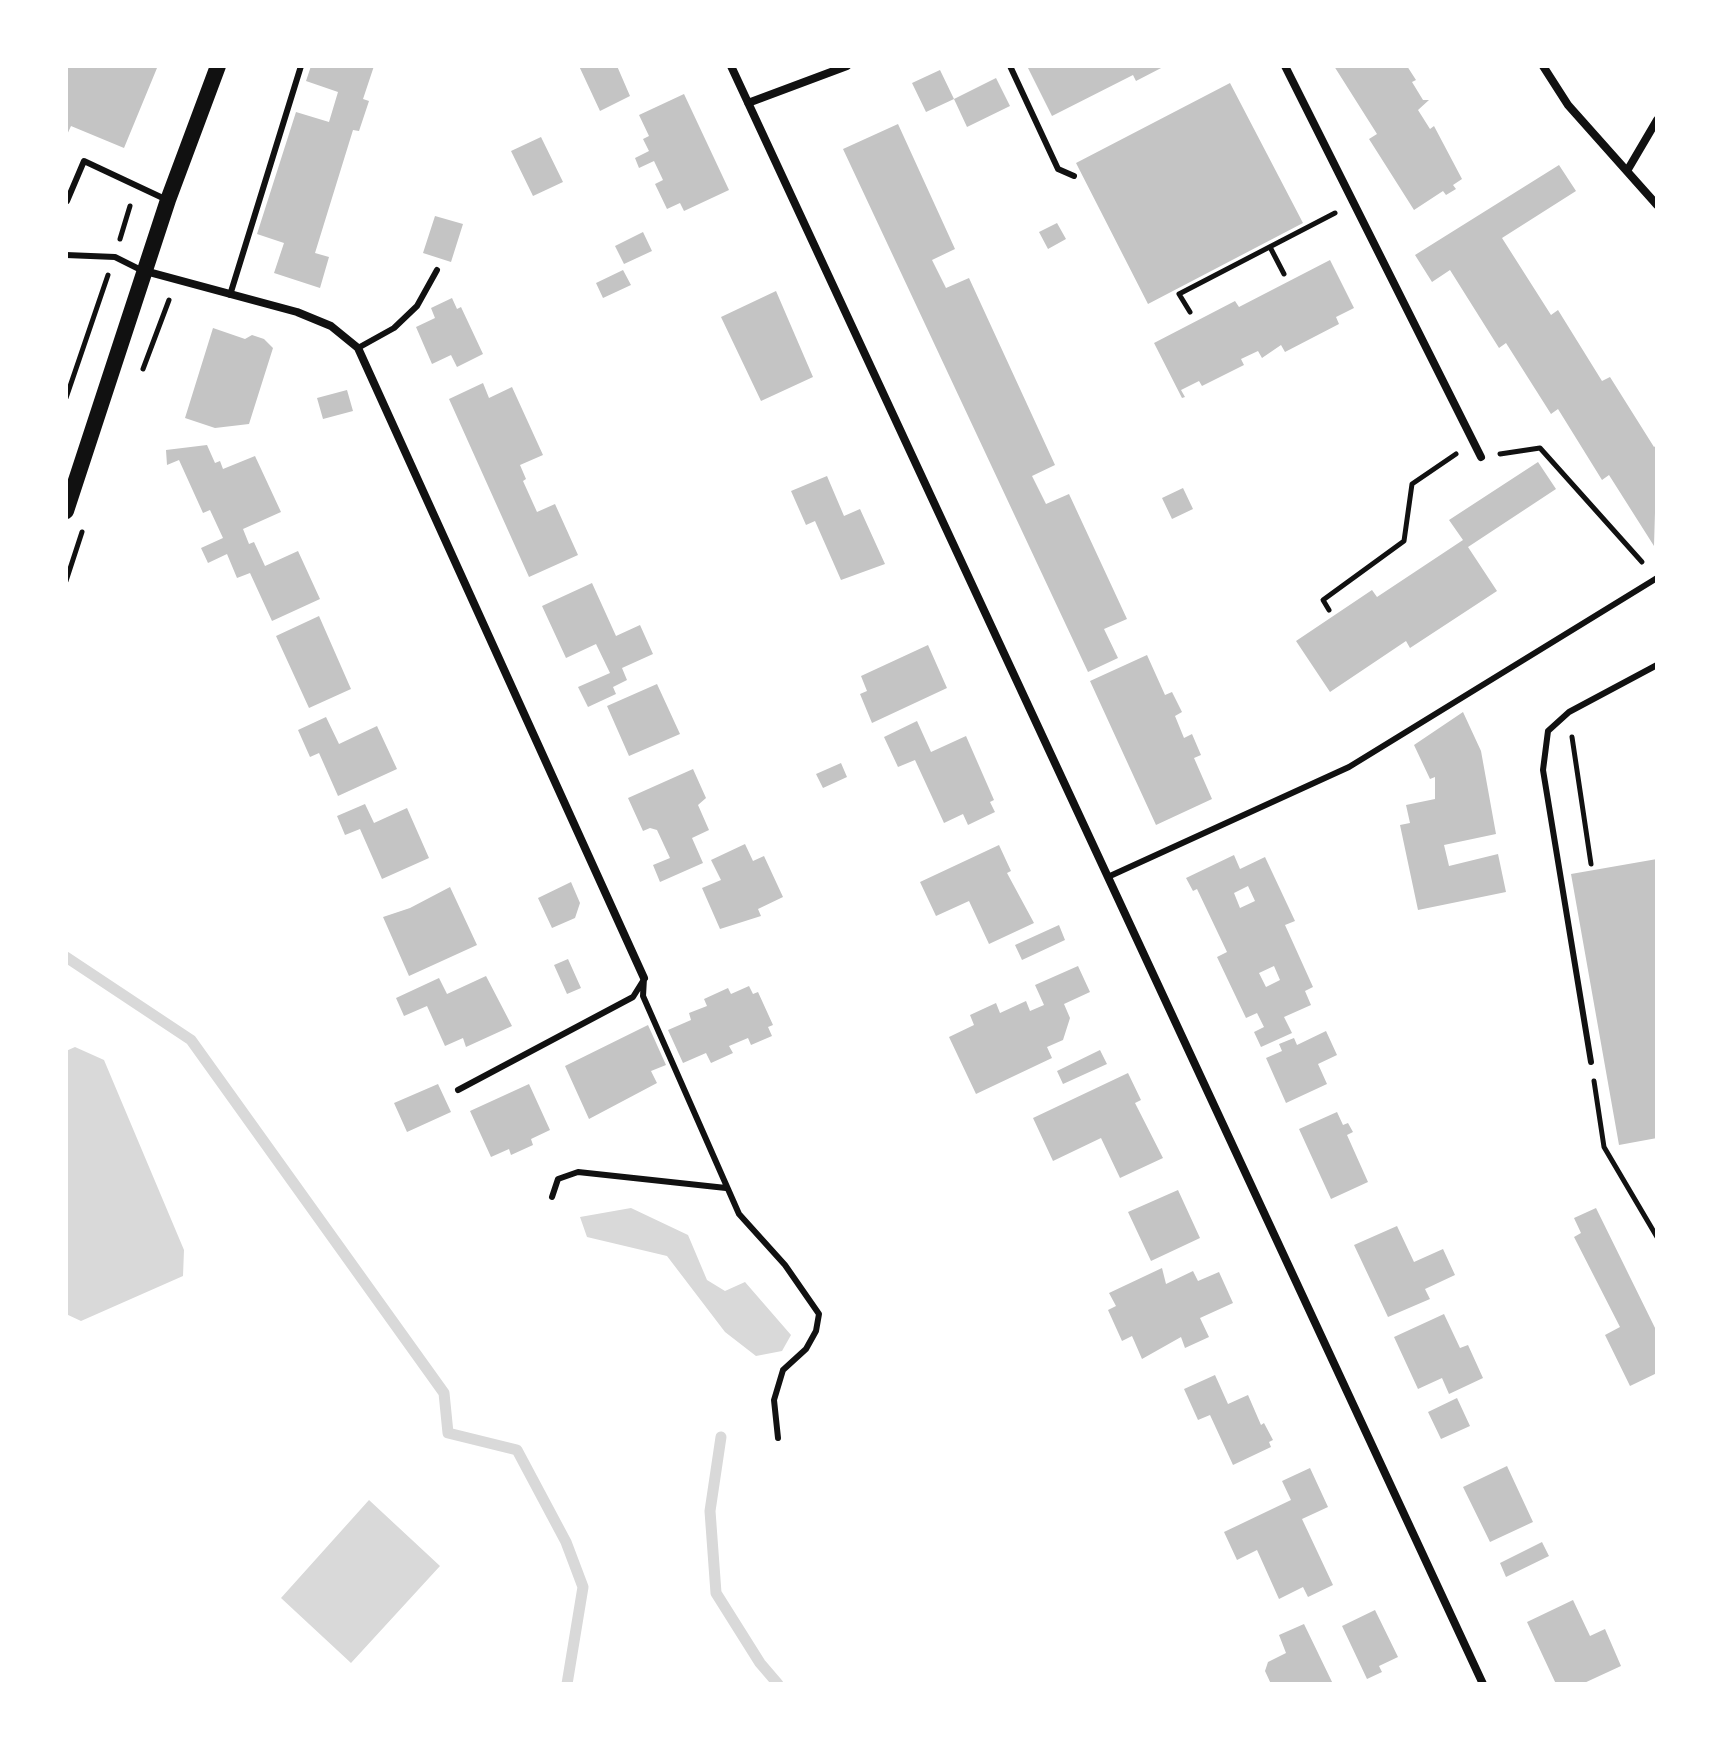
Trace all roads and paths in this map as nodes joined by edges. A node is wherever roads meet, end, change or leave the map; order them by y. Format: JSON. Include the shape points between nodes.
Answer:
{"nodes":[{"id":1,"x":218,"y":66,"type":"edge"},
{"id":2,"x":301,"y":66,"type":"edge"},
{"id":3,"x":731,"y":66,"type":"edge"},
{"id":4,"x":847,"y":66,"type":"edge"},
{"id":5,"x":1010,"y":66,"type":"edge"},
{"id":6,"x":1285,"y":66,"type":"edge"},
{"id":7,"x":1543,"y":66,"type":"edge"},
{"id":8,"x":748,"y":103,"type":"junction"},
{"id":9,"x":1657,"y":120,"type":"edge"},
{"id":10,"x":1627,"y":171,"type":"junction"},
{"id":11,"x":1074,"y":176,"type":"dead end"},
{"id":12,"x":137,"y":186,"type":"junction"},
{"id":13,"x":168,"y":200,"type":"junction"},
{"id":14,"x":67,"y":201,"type":"edge"},
{"id":15,"x":1354,"y":204,"type":"junction"},
{"id":16,"x":1657,"y":205,"type":"edge"},
{"id":17,"x":1270,"y":247,"type":"junction"},
{"id":18,"x":66,"y":255,"type":"edge"},
{"id":19,"x":115,"y":257,"type":"junction"},
{"id":20,"x":437,"y":270,"type":"dead end"},
{"id":21,"x":145,"y":271,"type":"junction"},
{"id":22,"x":1284,"y":274,"type":"dead end"},
{"id":23,"x":230,"y":295,"type":"junction"},
{"id":24,"x":1190,"y":312,"type":"dead end"},
{"id":25,"x":358,"y":348,"type":"junction"},
{"id":26,"x":66,"y":398,"type":"edge"},
{"id":27,"x":1474,"y":442,"type":"junction"},
{"id":28,"x":1481,"y":457,"type":"joint"},
{"id":29,"x":67,"y":507,"type":"edge"},
{"id":30,"x":1657,"y":578,"type":"edge"},
{"id":31,"x":1329,"y":610,"type":"dead end"},
{"id":32,"x":1657,"y":665,"type":"edge"},
{"id":33,"x":1569,"y":712,"type":"junction"},
{"id":34,"x":1591,"y":864,"type":"dead end"},
{"id":35,"x":1110,"y":876,"type":"junction"},
{"id":36,"x":644,"y":978,"type":"junction"},
{"id":37,"x":1591,"y":1062,"type":"joint"},
{"id":38,"x":458,"y":1090,"type":"dead end"},
{"id":39,"x":726,"y":1188,"type":"junction"},
{"id":40,"x":552,"y":1197,"type":"dead end"},
{"id":41,"x":1657,"y":1237,"type":"edge"},
{"id":42,"x":778,"y":1438,"type":"dead end"},
{"id":43,"x":1483,"y":1684,"type":"edge"}],
"edges":[{"from":1,"to":13,"type":"main road"},
{"from":2,"to":23,"type":"lane"},
{"from":3,"to":8,"type":"street"},
{"from":4,"to":8,"type":"street"},
{"from":5,"to":11,"type":"lane","via":[[1058,169]]},
{"from":6,"to":15,"type":"street"},
{"from":7,"to":10,"type":"street","via":[[1568,105]]},
{"from":8,"to":35,"type":"street"},
{"from":9,"to":10,"type":"street"},
{"from":10,"to":16,"type":"street"},
{"from":12,"to":13,"type":"lane"},
{"from":12,"to":14,"type":"lane","via":[[84,161]]},
{"from":12,"to":19,"type":"path"},
{"from":13,"to":21,"type":"main road"},
{"from":15,"to":17,"type":"path"},
{"from":15,"to":27,"type":"street"},
{"from":17,"to":22,"type":"path"},
{"from":17,"to":24,"type":"path","via":[[1179,294]]},
{"from":18,"to":19,"type":"lane"},
{"from":19,"to":21,"type":"lane"},
{"from":19,"to":26,"type":"path"},
{"from":20,"to":25,"type":"lane","via":[[417,306],[394,328]]},
{"from":21,"to":23,"type":"street"},
{"from":21,"to":29,"type":"main road"},
{"from":23,"to":25,"type":"street","via":[[331,326]]},
{"from":25,"to":36,"type":"street"},
{"from":27,"to":28,"type":"street"},
{"from":27,"to":31,"type":"path","via":[[1412,484],[1404,541],[1323,600]]},
{"from":28,"to":30,"type":"path","via":[[1540,448]]},
{"from":30,"to":35,"type":"lane","via":[[1349,767]]},
{"from":32,"to":33,"type":"lane"},
{"from":33,"to":34,"type":"path"},
{"from":33,"to":37,"type":"lane","via":[[1548,731],[1543,770]]},
{"from":35,"to":43,"type":"street"},
{"from":36,"to":38,"type":"lane","via":[[633,997]]},
{"from":36,"to":39,"type":"lane","via":[[643,996]]},
{"from":37,"to":41,"type":"path","via":[[1604,1147]]},
{"from":39,"to":40,"type":"lane","via":[[578,1172],[558,1179]]},
{"from":39,"to":42,"type":"lane","via":[[739,1214],[785,1265],[819,1314],[806,1349],[783,1370],[774,1400]]}]}
